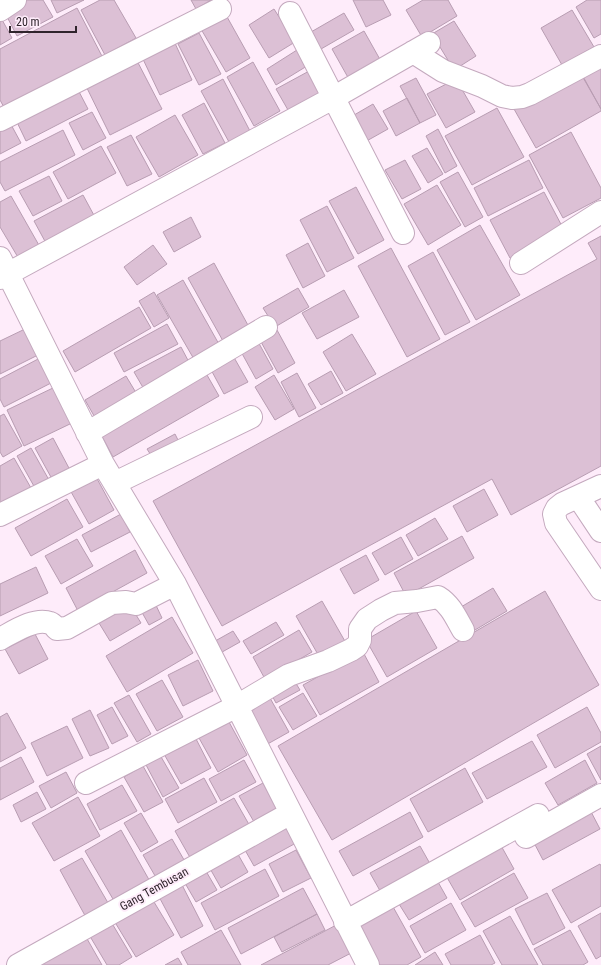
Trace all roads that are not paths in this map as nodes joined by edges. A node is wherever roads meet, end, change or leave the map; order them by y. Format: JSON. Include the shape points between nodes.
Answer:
{"nodes":[{"id":1,"x":15,"y":0,"type":"edge"},
{"id":2,"x":220,"y":9,"type":"dead end"},
{"id":3,"x":0,"y":10,"type":"edge"},
{"id":4,"x":290,"y":13,"type":"dead end"},
{"id":5,"x":601,"y":56,"type":"edge"},
{"id":6,"x":333,"y":98,"type":"junction"},
{"id":7,"x":0,"y":120,"type":"edge"},
{"id":8,"x":601,"y":212,"type":"edge"},
{"id":9,"x":403,"y":232,"type":"dead end"},
{"id":10,"x":521,"y":263,"type":"dead end"},
{"id":11,"x":3,"y":270,"type":"edge"},
{"id":12,"x":266,"y":327,"type":"dead end"},
{"id":13,"x":252,"y":417,"type":"dead end"},
{"id":14,"x":86,"y":433,"type":"junction"},
{"id":15,"x":103,"y":464,"type":"junction"},
{"id":16,"x":115,"y":483,"type":"junction"},
{"id":17,"x":601,"y":486,"type":"edge"},
{"id":18,"x":579,"y":498,"type":"junction"},
{"id":19,"x":0,"y":516,"type":"edge"},
{"id":20,"x":601,"y":531,"type":"edge"},
{"id":21,"x":175,"y":584,"type":"junction"},
{"id":22,"x":601,"y":589,"type":"edge"},
{"id":23,"x":463,"y":630,"type":"dead end"},
{"id":24,"x":0,"y":639,"type":"edge"},
{"id":25,"x":237,"y":706,"type":"junction"},
{"id":26,"x":86,"y":783,"type":"dead end"},
{"id":27,"x":601,"y":795,"type":"edge"},
{"id":28,"x":291,"y":813,"type":"junction"},
{"id":29,"x":538,"y":815,"type":"dead end"},
{"id":30,"x":513,"y":844,"type":"dead end"},
{"id":31,"x":345,"y":922,"type":"junction"},
{"id":32,"x":18,"y":965,"type":"edge"},
{"id":33,"x":368,"y":965,"type":"edge"}],
"edges":[{"from":1,"to":3,"type":"street"},
{"from":2,"to":7,"type":"street"},
{"from":4,"to":6,"type":"street"},
{"from":5,"to":6,"type":"street","via":[[530,94],[512,98],[443,72],[421,48]]},
{"from":6,"to":9,"type":"street"},
{"from":6,"to":11,"type":"street"},
{"from":8,"to":10,"type":"street"},
{"from":11,"to":14,"type":"street"},
{"from":12,"to":14,"type":"street"},
{"from":13,"to":16,"type":"street"},
{"from":14,"to":15,"type":"street"},
{"from":15,"to":16,"type":"street"},
{"from":15,"to":19,"type":"street"},
{"from":16,"to":21,"type":"street"},
{"from":17,"to":18,"type":"street"},
{"from":18,"to":20,"type":"street"},
{"from":18,"to":22,"type":"street","via":[[557,508],[554,518]]},
{"from":21,"to":24,"type":"street","via":[[136,604],[112,604],[67,628],[57,629],[43,621],[27,624]]},
{"from":21,"to":25,"type":"street"},
{"from":23,"to":25,"type":"street","via":[[446,602],[438,597],[395,603],[367,619],[360,629],[357,646],[328,661],[290,675]]},
{"from":25,"to":26,"type":"street"},
{"from":25,"to":28,"type":"street"},
{"from":27,"to":30,"type":"street"},
{"from":28,"to":31,"type":"street"},
{"from":28,"to":32,"type":"street","name":"Gang Tembusan"},
{"from":29,"to":31,"type":"street"},
{"from":31,"to":33,"type":"street"}]}
